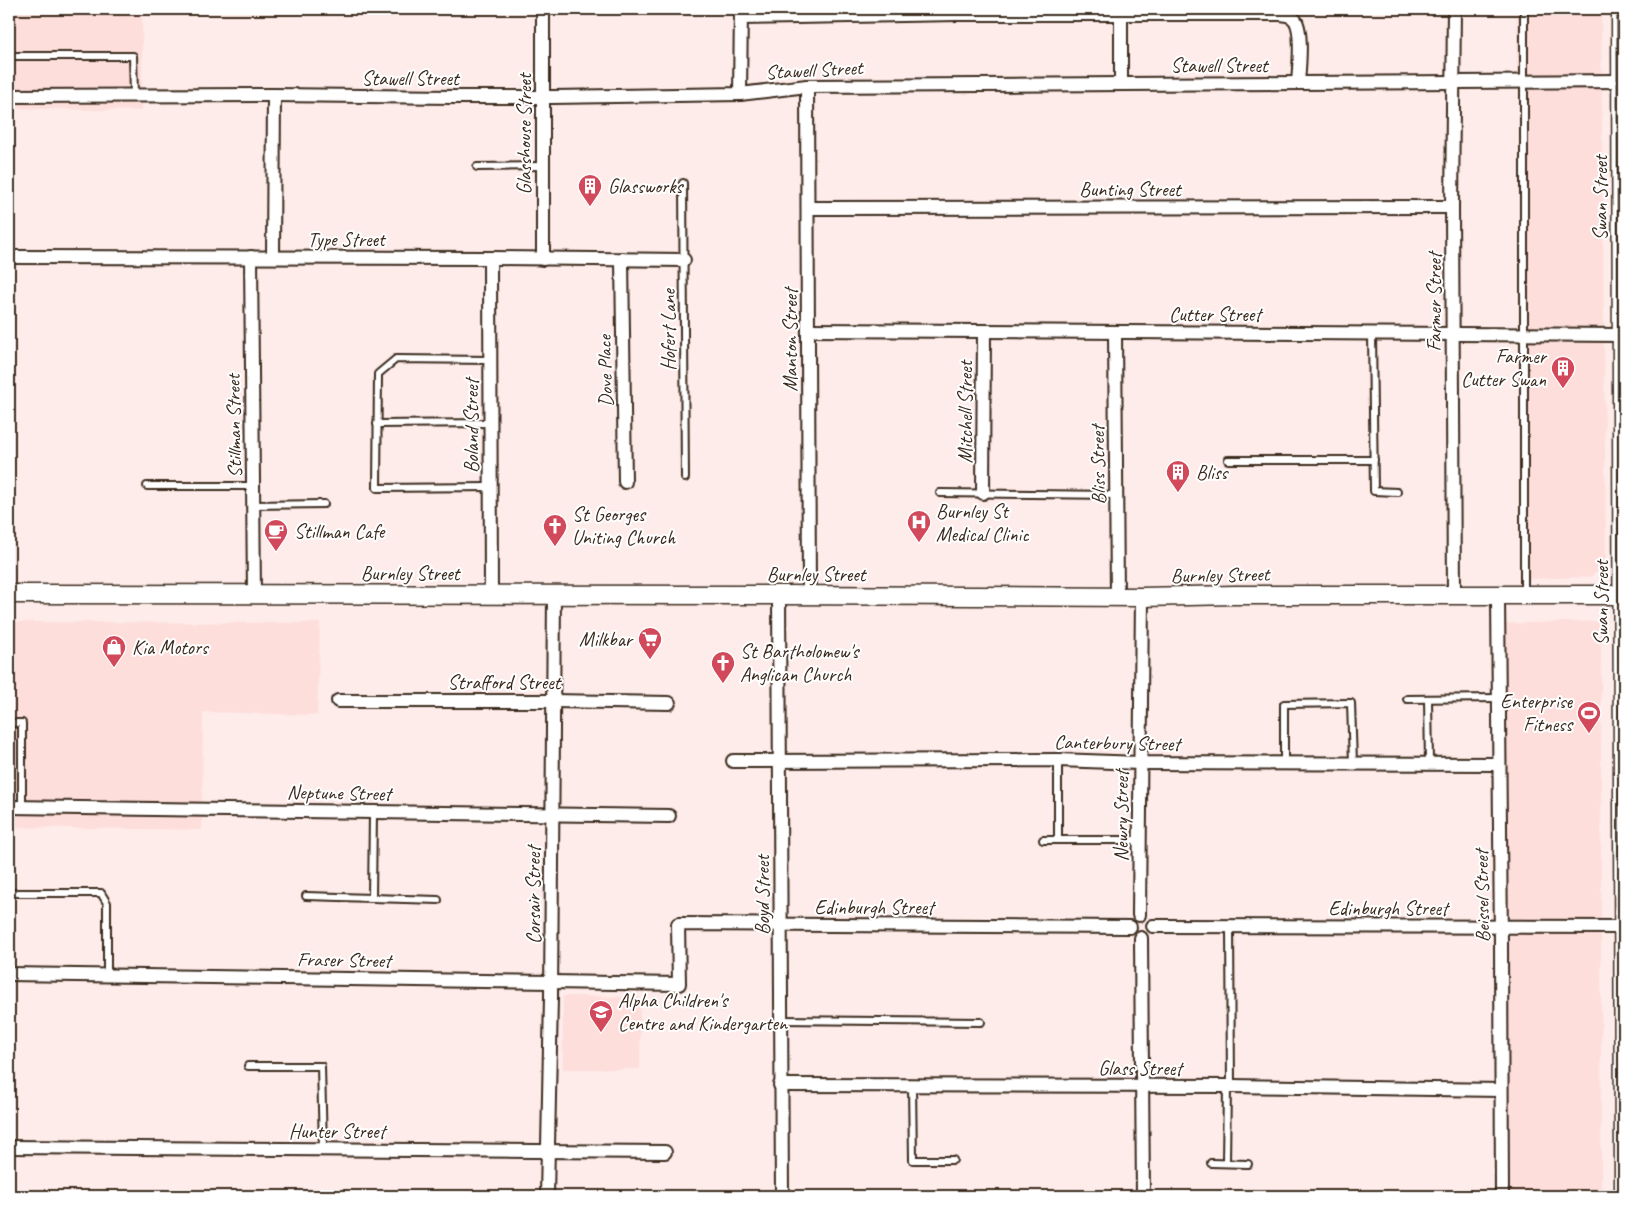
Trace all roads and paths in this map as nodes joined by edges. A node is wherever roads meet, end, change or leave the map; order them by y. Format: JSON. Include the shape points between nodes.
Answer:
{"nodes":[{"id":1,"x":543,"y":9,"type":"edge"},
{"id":2,"x":1454,"y":9,"type":"edge"},
{"id":3,"x":1524,"y":9,"type":"edge"},
{"id":4,"x":1621,"y":9,"type":"edge"},
{"id":5,"x":1121,"y":12,"type":"edge"},
{"id":6,"x":741,"y":13,"type":"edge"},
{"id":7,"x":790,"y":13,"type":"edge"},
{"id":8,"x":9,"y":56,"type":"edge"},
{"id":9,"x":1622,"y":77,"type":"edge"},
{"id":10,"x":1454,"y":82,"type":"junction"},
{"id":11,"x":1525,"y":82,"type":"junction"},
{"id":12,"x":1298,"y":83,"type":"junction"},
{"id":13,"x":1121,"y":84,"type":"junction"},
{"id":14,"x":807,"y":86,"type":"junction"},
{"id":15,"x":740,"y":94,"type":"junction"},
{"id":16,"x":134,"y":95,"type":"junction"},
{"id":17,"x":274,"y":95,"type":"junction"},
{"id":18,"x":9,"y":96,"type":"edge"},
{"id":19,"x":542,"y":97,"type":"junction"},
{"id":20,"x":477,"y":166,"type":"dead end"},
{"id":21,"x":542,"y":166,"type":"junction"},
{"id":22,"x":683,"y":183,"type":"dead end"},
{"id":23,"x":1452,"y":206,"type":"junction"},
{"id":24,"x":809,"y":208,"type":"junction"},
{"id":25,"x":251,"y":257,"type":"junction"},
{"id":26,"x":273,"y":257,"type":"junction"},
{"id":27,"x":9,"y":258,"type":"edge"},
{"id":28,"x":490,"y":258,"type":"junction"},
{"id":29,"x":543,"y":259,"type":"junction"},
{"id":30,"x":622,"y":259,"type":"junction"},
{"id":31,"x":684,"y":260,"type":"junction"},
{"id":32,"x":808,"y":330,"type":"junction"},
{"id":33,"x":984,"y":331,"type":"junction"},
{"id":34,"x":1115,"y":332,"type":"junction"},
{"id":35,"x":1372,"y":333,"type":"junction"},
{"id":36,"x":1453,"y":334,"type":"junction"},
{"id":37,"x":1525,"y":334,"type":"junction"},
{"id":38,"x":1622,"y":335,"type":"junction"},
{"id":39,"x":490,"y":360,"type":"junction"},
{"id":40,"x":377,"y":424,"type":"junction"},
{"id":41,"x":490,"y":424,"type":"junction"},
{"id":42,"x":1228,"y":460,"type":"dead end"},
{"id":43,"x":1374,"y":460,"type":"junction"},
{"id":44,"x":685,"y":478,"type":"dead end"},
{"id":45,"x":625,"y":482,"type":"dead end"},
{"id":46,"x":147,"y":486,"type":"dead end"},
{"id":47,"x":253,"y":486,"type":"junction"},
{"id":48,"x":490,"y":487,"type":"junction"},
{"id":49,"x":1397,"y":492,"type":"dead end"},
{"id":50,"x":940,"y":493,"type":"dead end"},
{"id":51,"x":983,"y":493,"type":"junction"},
{"id":52,"x":1117,"y":495,"type":"junction"},
{"id":53,"x":324,"y":504,"type":"dead end"},
{"id":54,"x":253,"y":505,"type":"junction"},
{"id":55,"x":1623,"y":539,"type":"edge"},
{"id":56,"x":9,"y":594,"type":"edge"},
{"id":57,"x":254,"y":594,"type":"junction"},
{"id":58,"x":491,"y":594,"type":"junction"},
{"id":59,"x":554,"y":594,"type":"junction"},
{"id":60,"x":779,"y":595,"type":"junction"},
{"id":61,"x":809,"y":595,"type":"junction"},
{"id":62,"x":1117,"y":596,"type":"junction"},
{"id":63,"x":1454,"y":596,"type":"junction"},
{"id":64,"x":1498,"y":596,"type":"junction"},
{"id":65,"x":1524,"y":596,"type":"junction"},
{"id":66,"x":1623,"y":596,"type":"edge"},
{"id":67,"x":1142,"y":597,"type":"junction"},
{"id":68,"x":1498,"y":698,"type":"junction"},
{"id":69,"x":1407,"y":699,"type":"dead end"},
{"id":70,"x":1428,"y":699,"type":"junction"},
{"id":71,"x":553,"y":701,"type":"junction"},
{"id":72,"x":338,"y":702,"type":"dead end"},
{"id":73,"x":669,"y":703,"type":"dead end"},
{"id":74,"x":9,"y":723,"type":"edge"},
{"id":75,"x":781,"y":760,"type":"junction"},
{"id":76,"x":1058,"y":760,"type":"junction"},
{"id":77,"x":734,"y":761,"type":"dead end"},
{"id":78,"x":1140,"y":763,"type":"junction"},
{"id":79,"x":1284,"y":763,"type":"junction"},
{"id":80,"x":1352,"y":763,"type":"junction"},
{"id":81,"x":1429,"y":763,"type":"junction"},
{"id":82,"x":1499,"y":764,"type":"junction"},
{"id":83,"x":9,"y":807,"type":"edge"},
{"id":84,"x":22,"y":808,"type":"junction"},
{"id":85,"x":373,"y":813,"type":"junction"},
{"id":86,"x":553,"y":815,"type":"junction"},
{"id":87,"x":669,"y":816,"type":"dead end"},
{"id":88,"x":1043,"y":840,"type":"dead end"},
{"id":89,"x":1058,"y":840,"type":"junction"},
{"id":90,"x":1140,"y":840,"type":"junction"},
{"id":91,"x":14,"y":892,"type":"dead end"},
{"id":92,"x":306,"y":896,"type":"dead end"},
{"id":93,"x":372,"y":898,"type":"junction"},
{"id":94,"x":438,"y":900,"type":"dead end"},
{"id":95,"x":1140,"y":915,"type":"junction"},
{"id":96,"x":781,"y":925,"type":"junction"},
{"id":97,"x":1130,"y":926,"type":"junction"},
{"id":98,"x":1153,"y":926,"type":"junction"},
{"id":99,"x":1230,"y":926,"type":"junction"},
{"id":100,"x":1501,"y":927,"type":"junction"},
{"id":101,"x":1623,"y":927,"type":"junction"},
{"id":102,"x":1141,"y":938,"type":"junction"},
{"id":103,"x":9,"y":974,"type":"edge"},
{"id":104,"x":107,"y":975,"type":"junction"},
{"id":105,"x":551,"y":982,"type":"junction"},
{"id":106,"x":679,"y":984,"type":"joint"},
{"id":107,"x":780,"y":1020,"type":"junction"},
{"id":108,"x":981,"y":1022,"type":"dead end"},
{"id":109,"x":248,"y":1066,"type":"dead end"},
{"id":110,"x":912,"y":1085,"type":"junction"},
{"id":111,"x":780,"y":1086,"type":"junction"},
{"id":112,"x":1143,"y":1086,"type":"junction"},
{"id":113,"x":1229,"y":1086,"type":"junction"},
{"id":114,"x":1500,"y":1090,"type":"junction"},
{"id":115,"x":9,"y":1147,"type":"edge"},
{"id":116,"x":323,"y":1149,"type":"junction"},
{"id":117,"x":549,"y":1151,"type":"junction"},
{"id":118,"x":665,"y":1152,"type":"dead end"},
{"id":119,"x":953,"y":1160,"type":"dead end"},
{"id":120,"x":1211,"y":1163,"type":"dead end"},
{"id":121,"x":1226,"y":1164,"type":"junction"},
{"id":122,"x":1248,"y":1164,"type":"dead end"},
{"id":123,"x":547,"y":1196,"type":"edge"},
{"id":124,"x":782,"y":1196,"type":"edge"},
{"id":125,"x":1143,"y":1196,"type":"edge"},
{"id":126,"x":1502,"y":1196,"type":"edge"},
{"id":127,"x":1624,"y":1196,"type":"edge"}],
"edges":[{"from":1,"to":19,"type":"street","name":"Glasshouse Street"},
{"from":2,"to":10,"type":"street","name":"Farmer Street"},
{"from":3,"to":11,"type":"lane"},
{"from":4,"to":9,"type":"main road","name":"Swan Street"},
{"from":5,"to":7,"type":"street"},
{"from":5,"to":12,"type":"street","via":[[1289,15],[1299,30]]},
{"from":5,"to":13,"type":"street"},
{"from":6,"to":7,"type":"street"},
{"from":6,"to":15,"type":"street"},
{"from":8,"to":16,"type":"lane","via":[[133,56]]},
{"from":9,"to":11,"type":"street","name":"Stawell Street"},
{"from":9,"to":38,"type":"main road","name":"Swan Street"},
{"from":10,"to":11,"type":"street","name":"Stawell Street"},
{"from":10,"to":12,"type":"street","name":"Stawell Street"},
{"from":10,"to":23,"type":"street","name":"Farmer Street"},
{"from":11,"to":37,"type":"lane"},
{"from":12,"to":13,"type":"street","name":"Stawell Street"},
{"from":13,"to":14,"type":"street","name":"Stawell Street"},
{"from":14,"to":15,"type":"street","name":"Stawell Street"},
{"from":14,"to":24,"type":"street","name":"Manton Street"},
{"from":15,"to":19,"type":"street","name":"Stawell Street"},
{"from":16,"to":17,"type":"street","name":"Stawell Street"},
{"from":16,"to":18,"type":"street","name":"Stawell Street"},
{"from":17,"to":19,"type":"street","name":"Stawell Street"},
{"from":17,"to":26,"type":"street"},
{"from":19,"to":21,"type":"street","name":"Glasshouse Street"},
{"from":20,"to":21,"type":"lane"},
{"from":21,"to":29,"type":"street","name":"Glasshouse Street"},
{"from":22,"to":31,"type":"lane","name":"Hofert Lane"},
{"from":23,"to":24,"type":"street","name":"Bunting Street"},
{"from":23,"to":36,"type":"street","name":"Farmer Street"},
{"from":24,"to":32,"type":"street","name":"Manton Street"},
{"from":25,"to":26,"type":"street","name":"Type Street"},
{"from":25,"to":27,"type":"street","name":"Type Street"},
{"from":25,"to":47,"type":"street","name":"Stillman Street"},
{"from":26,"to":28,"type":"street","name":"Type Street"},
{"from":28,"to":29,"type":"street","name":"Type Street"},
{"from":28,"to":39,"type":"street","name":"Boland Street"},
{"from":29,"to":30,"type":"street","name":"Type Street"},
{"from":30,"to":31,"type":"street","name":"Type Street"},
{"from":30,"to":45,"type":"street","name":"Dove Place"},
{"from":31,"to":44,"type":"lane","name":"Hofert Lane"},
{"from":32,"to":33,"type":"street","name":"Cutter Street"},
{"from":32,"to":61,"type":"street","name":"Manton Street"},
{"from":33,"to":34,"type":"street","name":"Cutter Street"},
{"from":33,"to":51,"type":"street","name":"Mitchell Street"},
{"from":34,"to":35,"type":"street","name":"Cutter Street"},
{"from":34,"to":52,"type":"street","name":"Bliss Street"},
{"from":35,"to":36,"type":"street","name":"Cutter Street"},
{"from":35,"to":43,"type":"lane"},
{"from":36,"to":37,"type":"street","name":"Cutter Street"},
{"from":36,"to":63,"type":"street","name":"Farmer Street"},
{"from":37,"to":38,"type":"street","name":"Cutter Street"},
{"from":37,"to":65,"type":"lane"},
{"from":38,"to":55,"type":"main road","name":"Swan Street"},
{"from":39,"to":40,"type":"lane","via":[[396,359],[378,374]]},
{"from":39,"to":41,"type":"street","name":"Boland Street"},
{"from":40,"to":41,"type":"lane"},
{"from":40,"to":48,"type":"lane","via":[[377,488]]},
{"from":41,"to":48,"type":"street","name":"Boland Street"},
{"from":42,"to":43,"type":"lane"},
{"from":43,"to":49,"type":"lane","via":[[1374,491]]},
{"from":46,"to":47,"type":"lane"},
{"from":47,"to":54,"type":"street","name":"Stillman Street"},
{"from":48,"to":58,"type":"street","name":"Boland Street"},
{"from":50,"to":51,"type":"lane"},
{"from":51,"to":52,"type":"lane"},
{"from":52,"to":62,"type":"street","name":"Bliss Street"},
{"from":53,"to":54,"type":"lane"},
{"from":54,"to":57,"type":"street","name":"Stillman Street"},
{"from":55,"to":66,"type":"main road","name":"Swan Street"},
{"from":56,"to":57,"type":"main road","name":"Burnley Street"},
{"from":57,"to":58,"type":"main road","name":"Burnley Street"},
{"from":58,"to":59,"type":"main road","name":"Burnley Street"},
{"from":59,"to":60,"type":"main road","name":"Burnley Street"},
{"from":59,"to":71,"type":"street","name":"Corsair Street"},
{"from":60,"to":61,"type":"main road","name":"Burnley Street"},
{"from":60,"to":75,"type":"street","name":"Boyd Street"},
{"from":61,"to":62,"type":"main road","name":"Burnley Street"},
{"from":62,"to":67,"type":"main road","name":"Burnley Street"},
{"from":63,"to":64,"type":"main road","name":"Burnley Street"},
{"from":63,"to":67,"type":"main road","name":"Burnley Street"},
{"from":64,"to":65,"type":"main road","name":"Burnley Street"},
{"from":64,"to":68,"type":"street","name":"Beissel Street"},
{"from":65,"to":66,"type":"main road","name":"Burnley Street"},
{"from":66,"to":101,"type":"main road","name":"Swan Street"},
{"from":67,"to":78,"type":"street","name":"Newry Street"},
{"from":68,"to":70,"type":"lane"},
{"from":68,"to":82,"type":"street","name":"Beissel Street"},
{"from":69,"to":70,"type":"lane"},
{"from":70,"to":81,"type":"lane"},
{"from":71,"to":72,"type":"street","name":"Strafford Street"},
{"from":71,"to":73,"type":"street","name":"Strafford Street"},
{"from":71,"to":86,"type":"street","name":"Corsair Street"},
{"from":74,"to":84,"type":"lane","via":[[22,724]]},
{"from":75,"to":76,"type":"street","name":"Canterbury Street"},
{"from":75,"to":77,"type":"street","name":"Canterbury Street"},
{"from":75,"to":96,"type":"street","name":"Boyd Street"},
{"from":76,"to":78,"type":"street","name":"Canterbury Street"},
{"from":76,"to":89,"type":"lane"},
{"from":78,"to":79,"type":"street","name":"Canterbury Street"},
{"from":78,"to":90,"type":"street","name":"Newry Street"},
{"from":79,"to":80,"type":"street","name":"Canterbury Street"},
{"from":79,"to":80,"type":"lane","via":[[1284,704],[1351,703]]},
{"from":80,"to":81,"type":"street","name":"Canterbury Street"},
{"from":81,"to":82,"type":"street","name":"Canterbury Street"},
{"from":82,"to":100,"type":"street","name":"Beissel Street"},
{"from":83,"to":84,"type":"street","name":"Neptune Street"},
{"from":84,"to":85,"type":"street","name":"Neptune Street"},
{"from":85,"to":86,"type":"street","name":"Neptune Street"},
{"from":85,"to":93,"type":"lane"},
{"from":86,"to":87,"type":"street","name":"Neptune Street"},
{"from":86,"to":105,"type":"street","name":"Corsair Street"},
{"from":88,"to":89,"type":"lane"},
{"from":89,"to":90,"type":"lane"},
{"from":90,"to":95,"type":"street","name":"Newry Street"},
{"from":91,"to":104,"type":"lane","via":[[101,893],[107,903]]},
{"from":92,"to":93,"type":"lane"},
{"from":93,"to":94,"type":"lane"},
{"from":95,"to":97,"type":"street","via":[[1132,919]]},
{"from":95,"to":98,"type":"street","via":[[1150,919]]},
{"from":96,"to":97,"type":"street","name":"Edinburgh Street"},
{"from":96,"to":106,"type":"street","name":"Edinburgh Street","via":[[678,924]]},
{"from":96,"to":107,"type":"street","name":"Boyd Street"},
{"from":97,"to":102,"type":"street","via":[[1134,935]]},
{"from":98,"to":99,"type":"street","name":"Edinburgh Street"},
{"from":98,"to":102,"type":"street","via":[[1150,934]]},
{"from":99,"to":100,"type":"street","name":"Edinburgh Street"},
{"from":99,"to":113,"type":"lane"},
{"from":100,"to":101,"type":"street","name":"Edinburgh Street"},
{"from":100,"to":114,"type":"street","name":"Beissel Street"},
{"from":101,"to":127,"type":"main road","name":"Swan Street"},
{"from":102,"to":112,"type":"street"},
{"from":103,"to":104,"type":"street","name":"Fraser Street"},
{"from":104,"to":105,"type":"street","name":"Fraser Street"},
{"from":105,"to":106,"type":"street","name":"Fraser Street"},
{"from":105,"to":117,"type":"street","name":"Corsair Street"},
{"from":107,"to":108,"type":"lane"},
{"from":107,"to":111,"type":"street","name":"Boyd Street"},
{"from":109,"to":116,"type":"lane","via":[[321,1066]]},
{"from":110,"to":111,"type":"street","name":"Glass Street"},
{"from":110,"to":112,"type":"street","name":"Glass Street"},
{"from":110,"to":119,"type":"lane","via":[[913,1160]]},
{"from":111,"to":124,"type":"street","name":"Boyd Street"},
{"from":112,"to":113,"type":"street","name":"Glass Street"},
{"from":112,"to":125,"type":"street"},
{"from":113,"to":114,"type":"street","name":"Glass Street"},
{"from":113,"to":121,"type":"lane"},
{"from":114,"to":126,"type":"street","name":"Beissel Street"},
{"from":115,"to":116,"type":"street","name":"Hunter Street"},
{"from":116,"to":117,"type":"street","name":"Hunter Street"},
{"from":117,"to":118,"type":"street","name":"Hunter Street"},
{"from":117,"to":123,"type":"street","name":"Corsair Street"},
{"from":120,"to":121,"type":"lane"},
{"from":121,"to":122,"type":"lane"}]}
